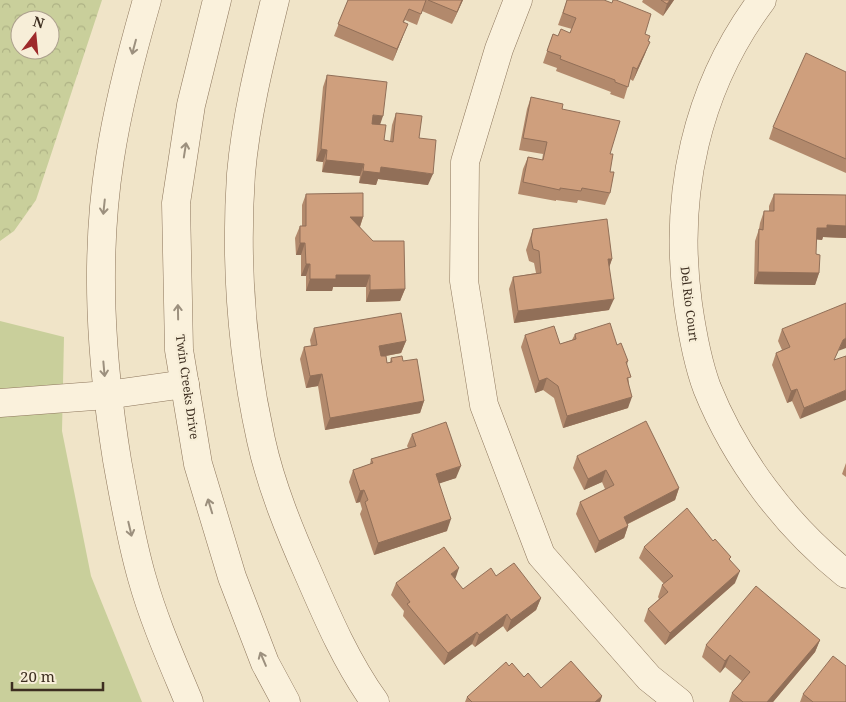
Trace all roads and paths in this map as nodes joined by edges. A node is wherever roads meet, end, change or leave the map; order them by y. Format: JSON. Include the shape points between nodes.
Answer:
{"nodes":[{"id":1,"x":147,"y":0,"type":"edge"},
{"id":2,"x":217,"y":0,"type":"edge"},
{"id":3,"x":275,"y":0,"type":"edge"},
{"id":4,"x":518,"y":0,"type":"edge"},
{"id":5,"x":762,"y":0,"type":"edge"},
{"id":6,"x":185,"y":384,"type":"junction"},
{"id":7,"x":107,"y":395,"type":"junction"},
{"id":8,"x":0,"y":402,"type":"edge"},
{"id":9,"x":846,"y":574,"type":"edge"},
{"id":10,"x":189,"y":702,"type":"edge"},
{"id":11,"x":286,"y":702,"type":"edge"},
{"id":12,"x":375,"y":702,"type":"edge"},
{"id":13,"x":679,"y":702,"type":"edge"}],
"edges":[{"from":1,"to":7,"type":"street","one_way":true,"via":[[132,53],[110,158],[104,212],[100,263]]},
{"from":6,"to":2,"type":"street","name":"Twin Creeks Drive","one_way":true,"via":[[179,350],[176,203],[191,106]]},
{"from":3,"to":12,"type":"street","via":[[249,119],[242,173],[242,316],[261,441],[290,532],[330,625],[359,680]]},
{"from":4,"to":13,"type":"street","via":[[499,48],[465,162],[464,281],[484,405],[540,555],[649,678]]},
{"from":5,"to":9,"type":"street","name":"Del Rio Court","via":[[721,69],[705,105],[694,144],[682,214],[688,307],[695,349],[706,386],[737,450],[762,487]]},
{"from":6,"to":7,"type":"street"},
{"from":11,"to":6,"type":"street","name":"Twin Creeks Drive","one_way":true,"via":[[265,663],[232,577],[198,464]]},
{"from":7,"to":8,"type":"street"},
{"from":7,"to":10,"type":"street","one_way":true,"via":[[124,500],[141,576]]}]}
